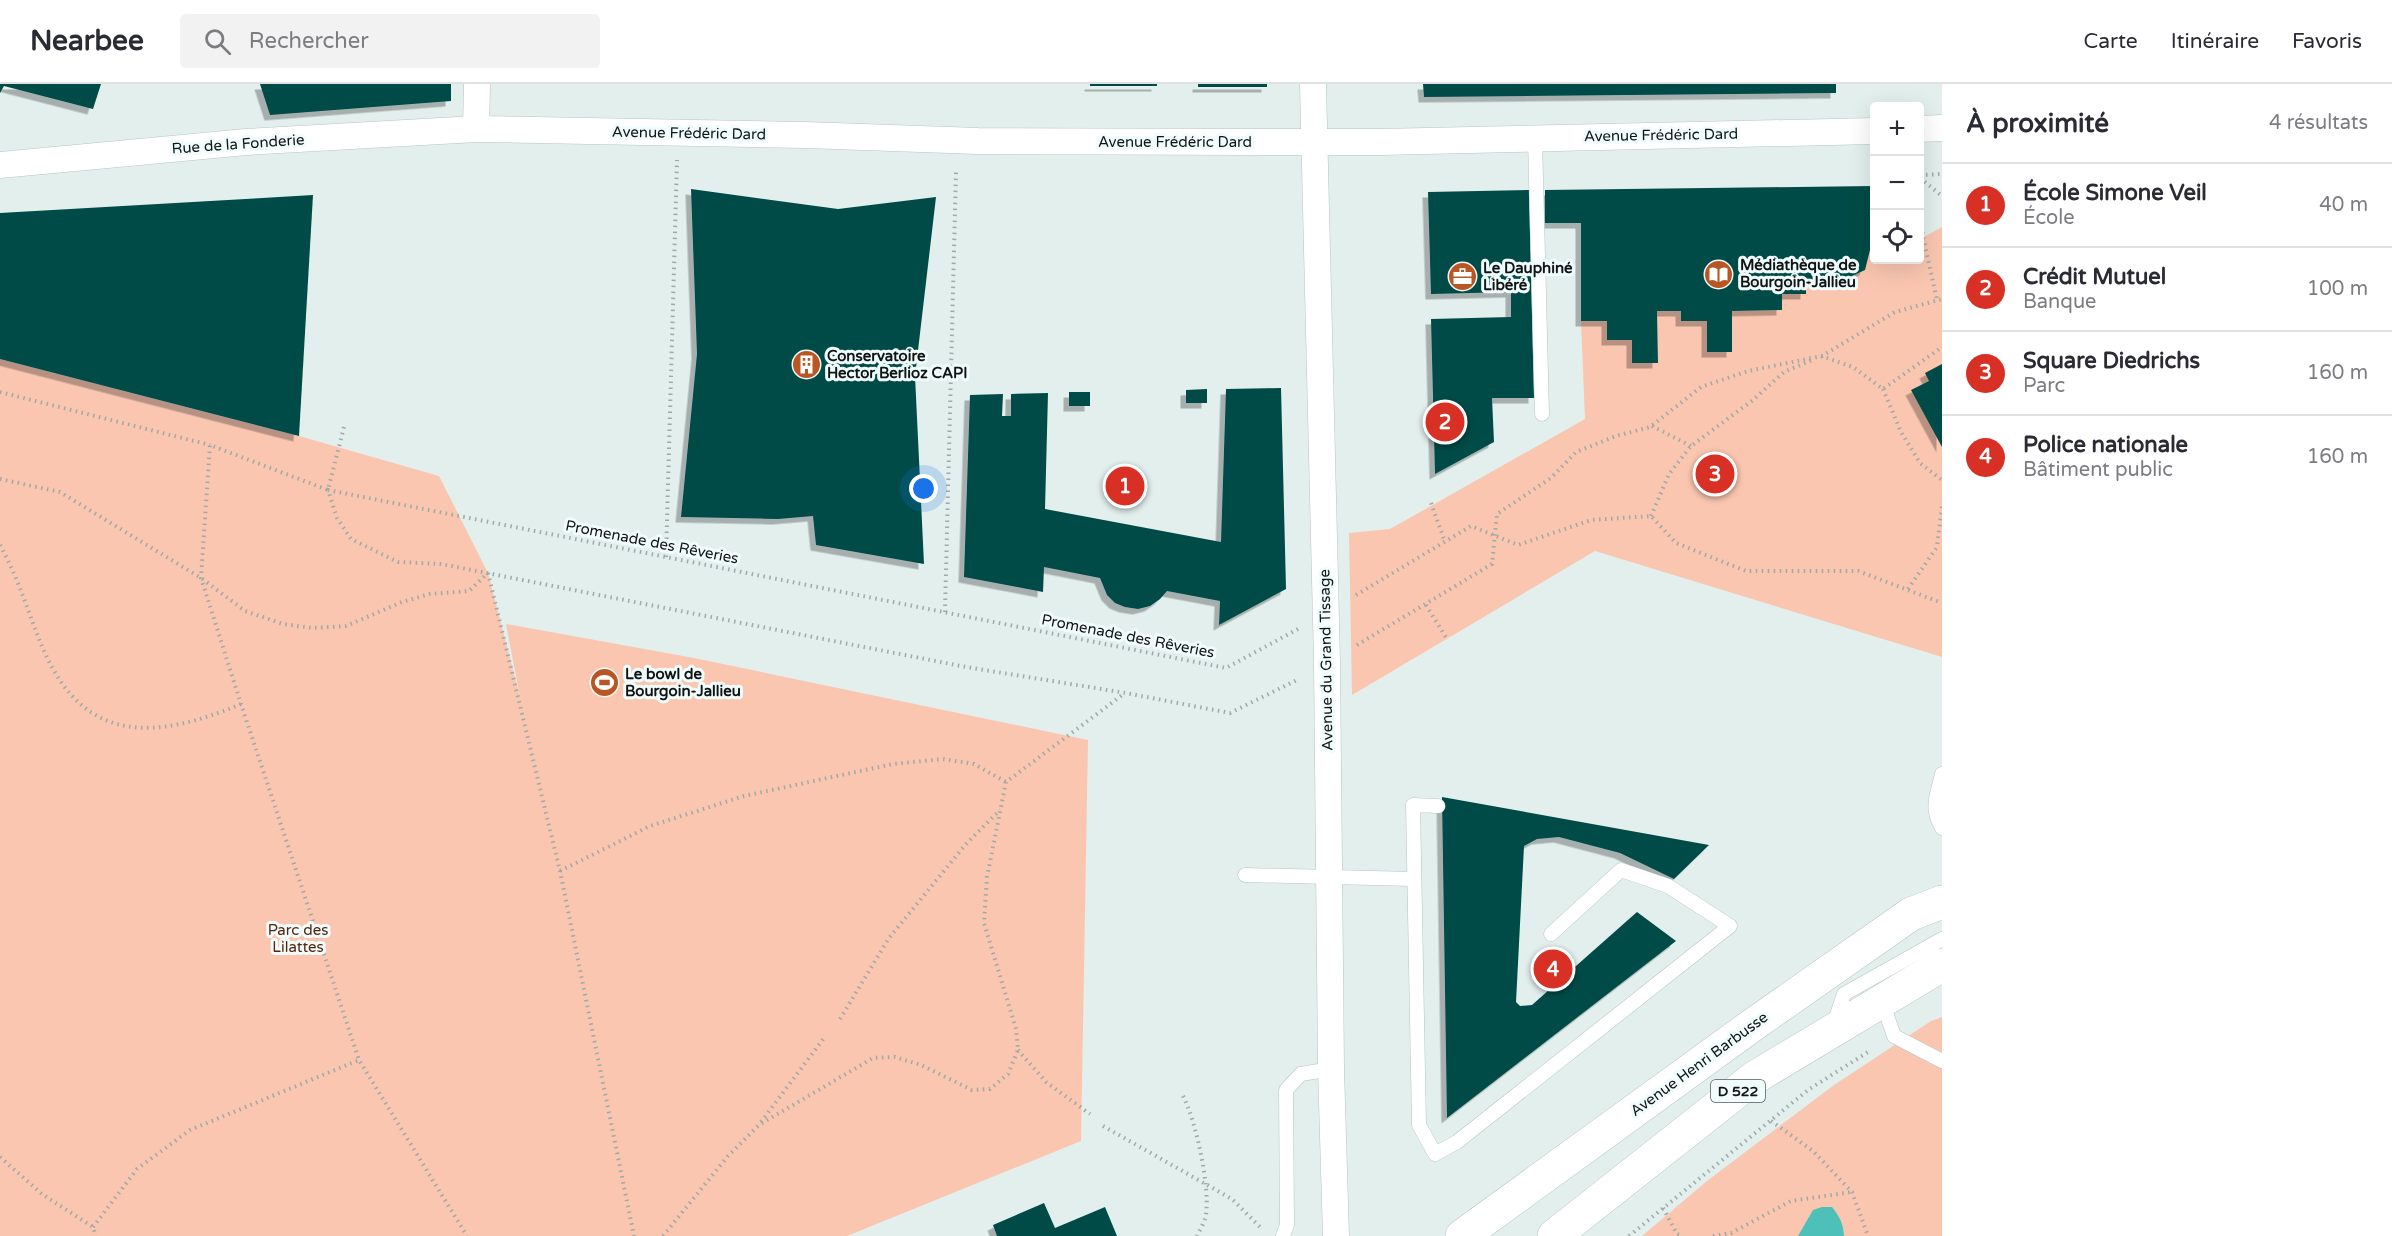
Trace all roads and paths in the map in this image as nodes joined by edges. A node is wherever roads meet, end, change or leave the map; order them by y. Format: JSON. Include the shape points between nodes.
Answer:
{"nodes":[{"id":1,"x":477,"y":84,"type":"edge"},
{"id":2,"x":1313,"y":84,"type":"edge"},
{"id":3,"x":1942,"y":128,"type":"edge"},
{"id":4,"x":476,"y":129,"type":"junction"},
{"id":5,"x":1924,"y":129,"type":"edge"},
{"id":6,"x":1870,"y":130,"type":"edge"},
{"id":7,"x":678,"y":133,"type":"junction"},
{"id":8,"x":1535,"y":138,"type":"junction"},
{"id":9,"x":957,"y":140,"type":"junction"},
{"id":10,"x":1315,"y":142,"type":"junction"},
{"id":11,"x":0,"y":165,"type":"edge"},
{"id":12,"x":1942,"y":174,"type":"edge"},
{"id":13,"x":1924,"y":176,"type":"edge"},
{"id":14,"x":1924,"y":180,"type":"edge"},
{"id":15,"x":1942,"y":196,"type":"edge"},
{"id":16,"x":1920,"y":210,"type":"edge"},
{"id":17,"x":1940,"y":300,"type":"edge"},
{"id":18,"x":1942,"y":346,"type":"edge"},
{"id":19,"x":1822,"y":356,"type":"junction"},
{"id":20,"x":1883,"y":388,"type":"junction"},
{"id":21,"x":0,"y":392,"type":"edge"},
{"id":22,"x":1542,"y":414,"type":"dead end"},
{"id":23,"x":1652,"y":426,"type":"junction"},
{"id":24,"x":344,"y":427,"type":"dead end"},
{"id":25,"x":210,"y":445,"type":"junction"},
{"id":26,"x":1691,"y":446,"type":"junction"},
{"id":27,"x":0,"y":479,"type":"edge"},
{"id":28,"x":1942,"y":480,"type":"edge"},
{"id":29,"x":328,"y":490,"type":"junction"},
{"id":30,"x":1431,"y":503,"type":"dead end"},
{"id":31,"x":1942,"y":506,"type":"edge"},
{"id":32,"x":1651,"y":516,"type":"junction"},
{"id":33,"x":1496,"y":536,"type":"junction"},
{"id":34,"x":1445,"y":542,"type":"junction"},
{"id":35,"x":0,"y":545,"type":"edge"},
{"id":36,"x":666,"y":557,"type":"junction"},
{"id":37,"x":488,"y":573,"type":"junction"},
{"id":38,"x":201,"y":578,"type":"junction"},
{"id":39,"x":1908,"y":589,"type":"junction"},
{"id":40,"x":1942,"y":603,"type":"edge"},
{"id":41,"x":1426,"y":605,"type":"junction"},
{"id":42,"x":945,"y":612,"type":"junction"},
{"id":43,"x":1326,"y":614,"type":"junction"},
{"id":44,"x":1447,"y":639,"type":"dead end"},
{"id":45,"x":1327,"y":662,"type":"junction"},
{"id":46,"x":1126,"y":693,"type":"junction"},
{"id":47,"x":241,"y":704,"type":"junction"},
{"id":48,"x":1942,"y":774,"type":"edge"},
{"id":49,"x":1006,"y":782,"type":"junction"},
{"id":50,"x":1438,"y":806,"type":"dead end"},
{"id":51,"x":1001,"y":810,"type":"junction"},
{"id":52,"x":1940,"y":821,"type":"edge"},
{"id":53,"x":560,"y":872,"type":"junction"},
{"id":54,"x":1245,"y":875,"type":"dead end"},
{"id":55,"x":1329,"y":877,"type":"junction"},
{"id":56,"x":1414,"y":879,"type":"junction"},
{"id":57,"x":1942,"y":902,"type":"edge"},
{"id":58,"x":1551,"y":934,"type":"dead end"},
{"id":59,"x":1942,"y":939,"type":"edge"},
{"id":60,"x":1942,"y":965,"type":"edge"},
{"id":61,"x":1882,"y":1001,"type":"junction"},
{"id":62,"x":840,"y":1019,"type":"dead end"},
{"id":63,"x":1831,"y":1032,"type":"junction"},
{"id":64,"x":1894,"y":1036,"type":"junction"},
{"id":65,"x":824,"y":1038,"type":"dead end"},
{"id":66,"x":1018,"y":1050,"type":"junction"},
{"id":67,"x":359,"y":1060,"type":"junction"},
{"id":68,"x":1942,"y":1061,"type":"edge"},
{"id":69,"x":1331,"y":1069,"type":"junction"},
{"id":70,"x":1183,"y":1096,"type":"dead end"},
{"id":71,"x":1089,"y":1114,"type":"dead end"},
{"id":72,"x":1771,"y":1121,"type":"junction"},
{"id":73,"x":759,"y":1125,"type":"junction"},
{"id":74,"x":1103,"y":1126,"type":"dead end"},
{"id":75,"x":0,"y":1156,"type":"edge"},
{"id":76,"x":1205,"y":1185,"type":"junction"},
{"id":77,"x":1852,"y":1192,"type":"junction"},
{"id":78,"x":1663,"y":1208,"type":"junction"},
{"id":79,"x":93,"y":1227,"type":"junction"},
{"id":80,"x":1262,"y":1229,"type":"dead end"},
{"id":81,"x":96,"y":1236,"type":"edge"},
{"id":82,"x":467,"y":1236,"type":"edge"},
{"id":83,"x":634,"y":1236,"type":"edge"},
{"id":84,"x":663,"y":1236,"type":"edge"},
{"id":85,"x":1197,"y":1236,"type":"edge"},
{"id":86,"x":1283,"y":1236,"type":"edge"},
{"id":87,"x":1336,"y":1236,"type":"edge"},
{"id":88,"x":1462,"y":1236,"type":"edge"},
{"id":89,"x":1554,"y":1236,"type":"edge"},
{"id":90,"x":1629,"y":1236,"type":"edge"},
{"id":91,"x":1683,"y":1236,"type":"edge"},
{"id":92,"x":1713,"y":1236,"type":"edge"},
{"id":93,"x":1868,"y":1236,"type":"edge"}],
"edges":[{"from":1,"to":4,"type":"street"},
{"from":2,"to":10,"type":"street","name":"Avenue du Grand Tissage"},
{"from":3,"to":5,"type":"street"},
{"from":4,"to":7,"type":"street","name":"Avenue Frédéric Dard"},
{"from":4,"to":11,"type":"street","name":"Rue de la Fonderie","via":[[246,142]]},
{"from":6,"to":8,"type":"street","name":"Avenue Frédéric Dard"},
{"from":7,"to":9,"type":"street","name":"Avenue Frédéric Dard"},
{"from":7,"to":36,"type":"path"},
{"from":8,"to":10,"type":"street","name":"Avenue Frédéric Dard"},
{"from":8,"to":22,"type":"lane"},
{"from":9,"to":10,"type":"street","name":"Avenue Frédéric Dard"},
{"from":9,"to":42,"type":"path"},
{"from":10,"to":43,"type":"street","name":"Avenue du Grand Tissage"},
{"from":12,"to":13,"type":"path"},
{"from":14,"to":15,"type":"path"},
{"from":16,"to":17,"type":"path","via":[[1923,237]]},
{"from":17,"to":19,"type":"path","via":[[1895,312]]},
{"from":18,"to":20,"type":"path"},
{"from":19,"to":20,"type":"path","via":[[1853,367]]},
{"from":19,"to":23,"type":"path","via":[[1748,371],[1701,387]]},
{"from":19,"to":26,"type":"path","via":[[1784,372]]},
{"from":20,"to":28,"type":"path","via":[[1901,432],[1920,464]]},
{"from":21,"to":25,"type":"path","name":"Promenade des Rêveries"},
{"from":23,"to":26,"type":"path"},
{"from":23,"to":33,"type":"path","via":[[1576,453],[1551,478],[1497,514]]},
{"from":24,"to":29,"type":"path"},
{"from":25,"to":29,"type":"path","name":"Promenade des Rêveries"},
{"from":25,"to":38,"type":"path"},
{"from":26,"to":32,"type":"path","via":[[1669,474]]},
{"from":27,"to":38,"type":"path","via":[[60,492]]},
{"from":29,"to":36,"type":"path","name":"Promenade des Rêveries"},
{"from":29,"to":37,"type":"path","via":[[337,518],[351,539],[398,562],[441,564]]},
{"from":30,"to":34,"type":"path"},
{"from":31,"to":39,"type":"path","via":[[1937,547]]},
{"from":32,"to":33,"type":"path","via":[[1591,520],[1518,545]]},
{"from":32,"to":39,"type":"path","via":[[1676,543],[1746,571],[1858,571]]},
{"from":33,"to":34,"type":"path","name":"Promenade des Rêveries","via":[[1471,526]]},
{"from":33,"to":41,"type":"path","via":[[1492,564]]},
{"from":34,"to":43,"type":"path","name":"Promenade des Rêveries"},
{"from":35,"to":47,"type":"path","via":[[61,683],[86,710],[114,725],[144,729],[216,714]]},
{"from":36,"to":42,"type":"path","name":"Promenade des Rêveries"},
{"from":37,"to":38,"type":"path","via":[[469,591],[430,594],[346,626],[312,628],[283,624],[245,611]]},
{"from":37,"to":46,"type":"path","via":[[966,667]]},
{"from":37,"to":53,"type":"path"},
{"from":38,"to":47,"type":"path"},
{"from":39,"to":40,"type":"path"},
{"from":41,"to":44,"type":"path"},
{"from":41,"to":45,"type":"path"},
{"from":42,"to":43,"type":"path","name":"Promenade des Rêveries","via":[[1226,668]]},
{"from":43,"to":45,"type":"street","name":"Avenue du Grand Tissage"},
{"from":45,"to":46,"type":"path","via":[[1230,713]]},
{"from":45,"to":55,"type":"street","name":"Avenue du Grand Tissage"},
{"from":46,"to":49,"type":"path"},
{"from":47,"to":67,"type":"path"},
{"from":48,"to":52,"type":"lane","via":[[1934,805]]},
{"from":49,"to":51,"type":"path"},
{"from":49,"to":53,"type":"path","via":[[974,764],[943,759],[893,764],[733,799],[650,826]]},
{"from":50,"to":56,"type":"lane","via":[[1413,805]]},
{"from":51,"to":62,"type":"path","via":[[966,844],[889,938]]},
{"from":51,"to":66,"type":"path","via":[[987,877],[984,923],[1016,1029]]},
{"from":53,"to":83,"type":"path"},
{"from":54,"to":55,"type":"lane"},
{"from":55,"to":56,"type":"lane"},
{"from":55,"to":69,"type":"street","name":"Avenue du Grand Tissage"},
{"from":56,"to":58,"type":"lane","via":[[1419,1125],[1435,1154],[1457,1142],[1730,926],[1668,886],[1621,870]]},
{"from":57,"to":88,"type":"main road","name":"Avenue Henri Barbusse","number":"D 522","via":[[1911,914],[1865,946]]},
{"from":59,"to":63,"type":"lane","via":[[1844,994]]},
{"from":60,"to":61,"type":"main road","number":"D 522"},
{"from":61,"to":63,"type":"main road","number":"D 522"},
{"from":61,"to":64,"type":"lane"},
{"from":63,"to":89,"type":"main road","number":"D 522","via":[[1755,1078]]},
{"from":64,"to":68,"type":"lane"},
{"from":64,"to":72,"type":"path","via":[[1808,1090]]},
{"from":65,"to":73,"type":"path"},
{"from":66,"to":71,"type":"path","via":[[1046,1082]]},
{"from":66,"to":73,"type":"path","via":[[1008,1074],[990,1089],[972,1090],[921,1065],[895,1057],[873,1058]]},
{"from":67,"to":79,"type":"path","via":[[190,1130],[137,1169]]},
{"from":67,"to":82,"type":"path"},
{"from":69,"to":86,"type":"lane","via":[[1301,1074],[1286,1090],[1287,1225]]},
{"from":69,"to":87,"type":"street","name":"Avenue du Grand Tissage"},
{"from":70,"to":76,"type":"path","via":[[1191,1112]]},
{"from":72,"to":77,"type":"path","via":[[1813,1151]]},
{"from":72,"to":78,"type":"path"},
{"from":73,"to":84,"type":"path","via":[[728,1156]]},
{"from":74,"to":76,"type":"path"},
{"from":75,"to":79,"type":"path","via":[[42,1194]]},
{"from":76,"to":80,"type":"path","via":[[1232,1199]]},
{"from":76,"to":85,"type":"path","via":[[1206,1217]]},
{"from":77,"to":92,"type":"path","via":[[1791,1201],[1731,1233]]},
{"from":77,"to":93,"type":"path"},
{"from":78,"to":90,"type":"path"},
{"from":78,"to":91,"type":"path","via":[[1677,1234]]},
{"from":79,"to":81,"type":"path"}]}
